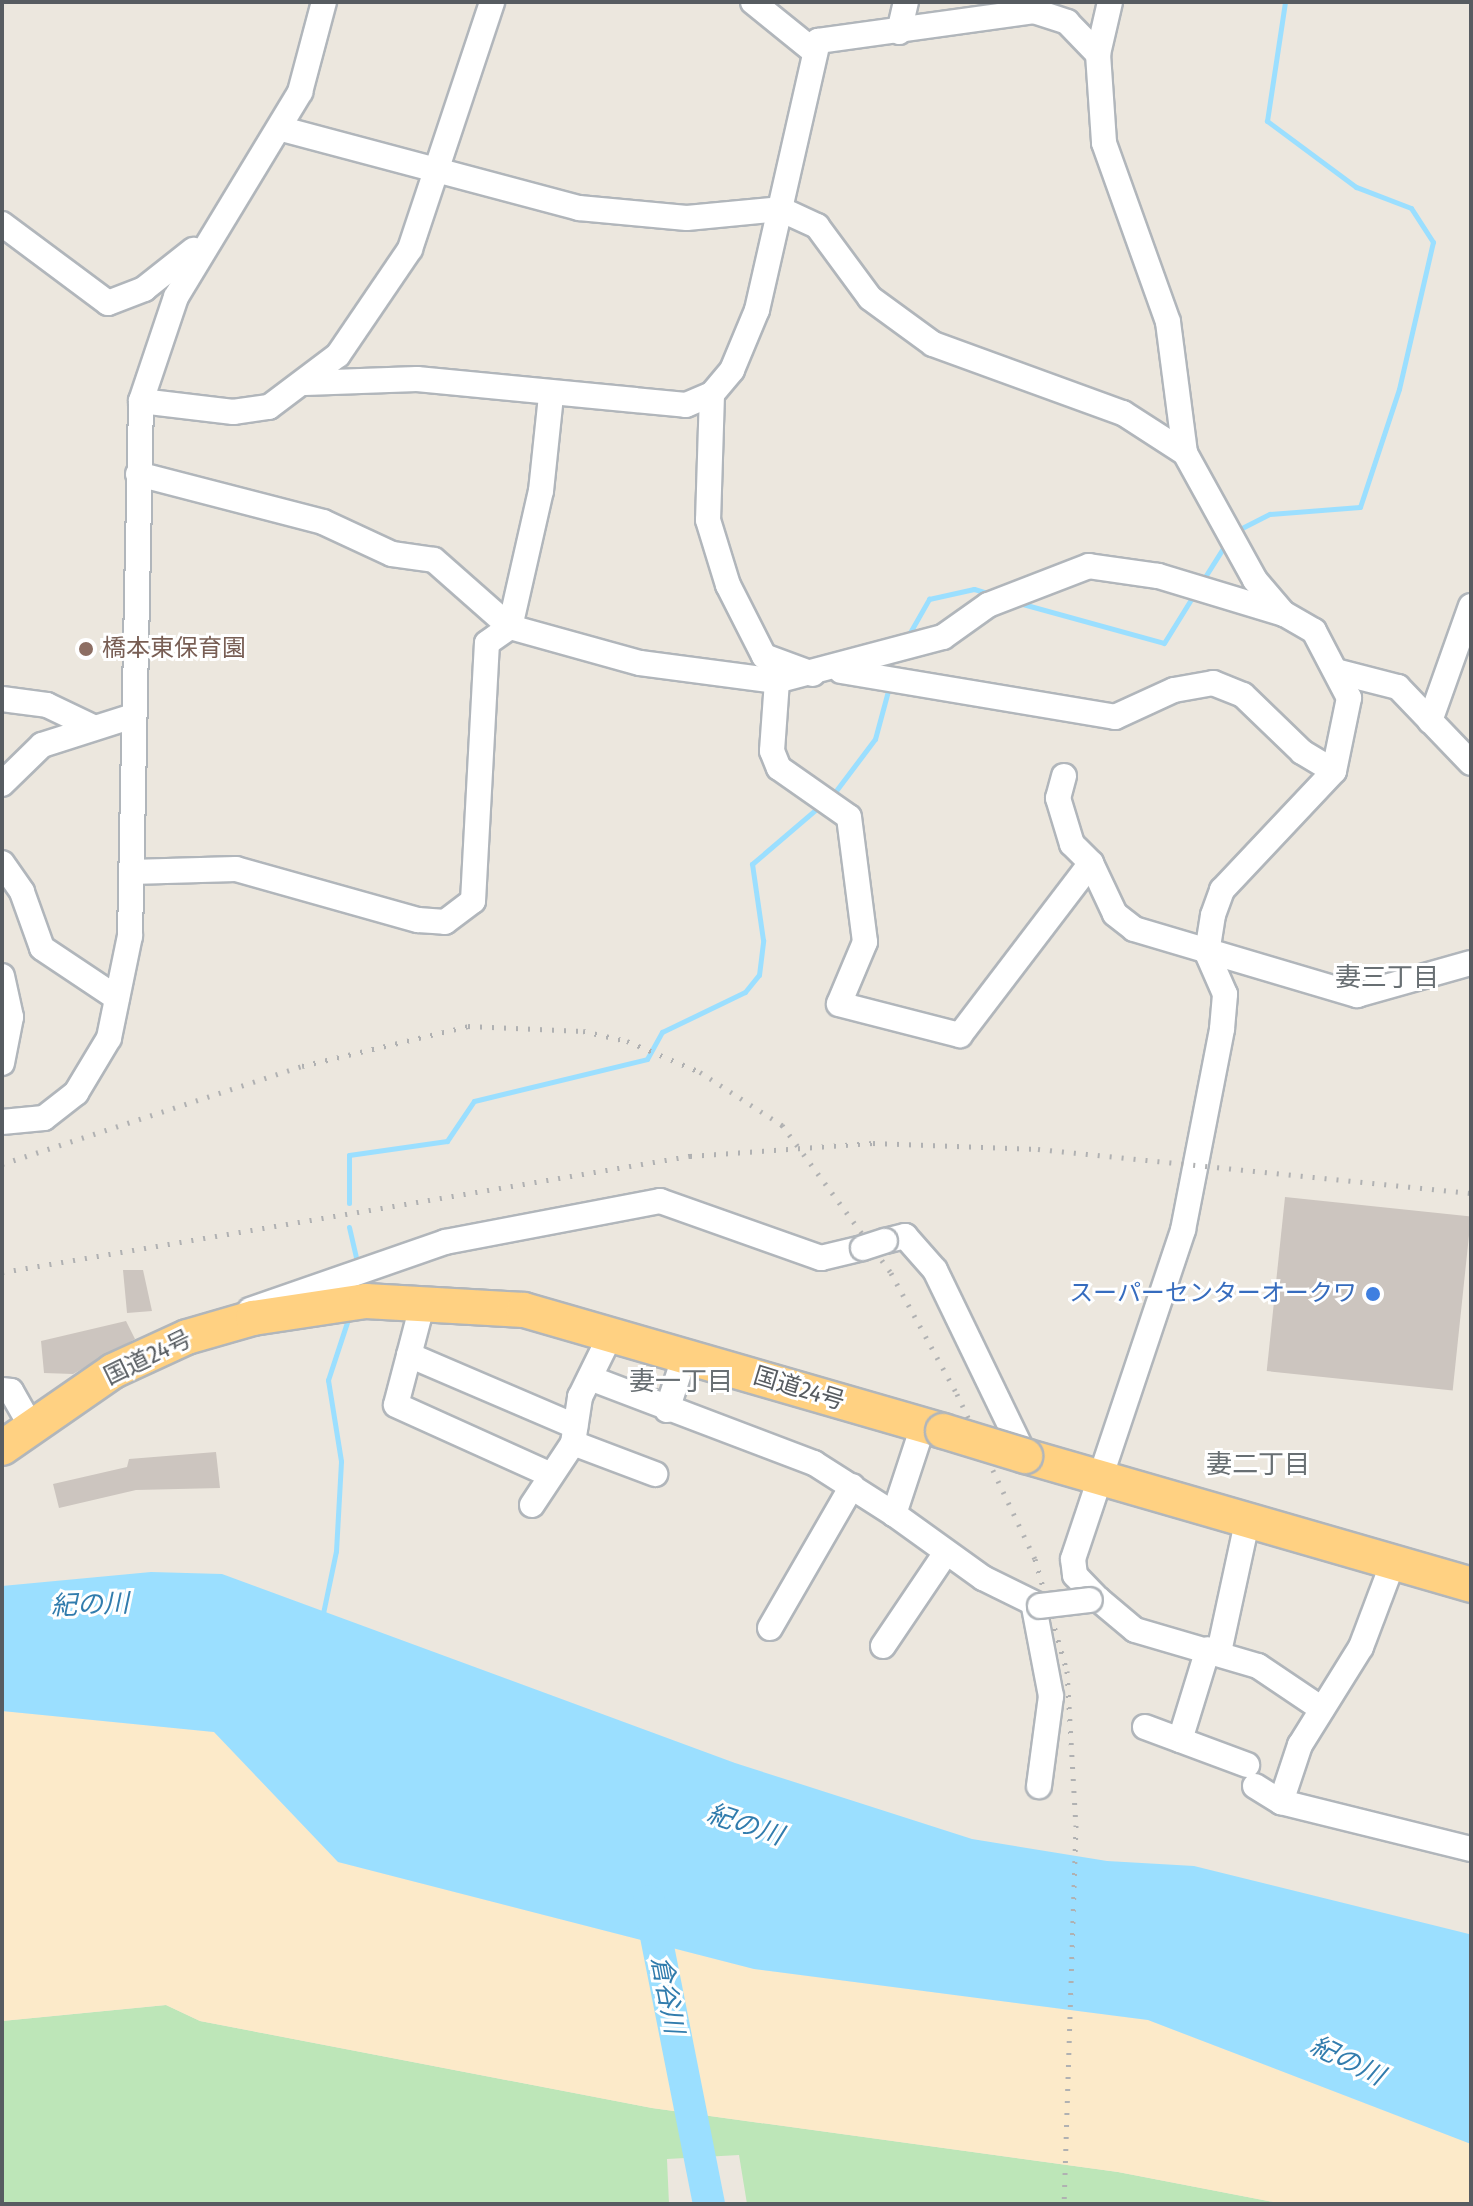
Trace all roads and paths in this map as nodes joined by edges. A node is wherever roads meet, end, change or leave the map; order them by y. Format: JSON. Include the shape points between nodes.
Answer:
{"nodes":[{"id":1,"x":324,"y":2,"type":"edge"},
{"id":2,"x":492,"y":2,"type":"edge"},
{"id":3,"x":753,"y":2,"type":"edge"},
{"id":4,"x":906,"y":2,"type":"edge"},
{"id":5,"x":1110,"y":2,"type":"edge"},
{"id":6,"x":899,"y":32,"type":"junction"},
{"id":7,"x":811,"y":49,"type":"junction"},
{"id":8,"x":1098,"y":54,"type":"junction"},
{"id":9,"x":282,"y":129,"type":"junction"},
{"id":10,"x":440,"y":169,"type":"junction"},
{"id":11,"x":780,"y":209,"type":"junction"},
{"id":12,"x":228,"y":216,"type":"junction"},
{"id":13,"x":2,"y":224,"type":"edge"},
{"id":14,"x":305,"y":383,"type":"junction"},
{"id":15,"x":712,"y":394,"type":"junction"},
{"id":16,"x":551,"y":396,"type":"junction"},
{"id":17,"x":141,"y":401,"type":"junction"},
{"id":18,"x":1185,"y":453,"type":"junction"},
{"id":19,"x":138,"y":474,"type":"junction"},
{"id":20,"x":1471,"y":606,"type":"edge"},
{"id":21,"x":1284,"y":614,"type":"junction"},
{"id":22,"x":510,"y":627,"type":"junction"},
{"id":23,"x":825,"y":672,"type":"junction"},
{"id":24,"x":1339,"y":672,"type":"junction"},
{"id":25,"x":777,"y":681,"type":"junction"},
{"id":26,"x":2,"y":699,"type":"edge"},
{"id":27,"x":133,"y":716,"type":"junction"},
{"id":28,"x":1430,"y":721,"type":"junction"},
{"id":29,"x":93,"y":727,"type":"junction"},
{"id":30,"x":1471,"y":763,"type":"edge"},
{"id":31,"x":1334,"y":771,"type":"junction"},
{"id":32,"x":1064,"y":776,"type":"dead end"},
{"id":33,"x":2,"y":784,"type":"edge"},
{"id":34,"x":2,"y":863,"type":"edge"},
{"id":35,"x":1091,"y":863,"type":"junction"},
{"id":36,"x":131,"y":872,"type":"junction"},
{"id":37,"x":1207,"y":953,"type":"junction"},
{"id":38,"x":1471,"y":963,"type":"edge"},
{"id":39,"x":2,"y":976,"type":"edge"},
{"id":40,"x":117,"y":998,"type":"junction"},
{"id":41,"x":2,"y":1063,"type":"edge"},
{"id":42,"x":2,"y":1122,"type":"edge"},
{"id":43,"x":423,"y":1302,"type":"junction"},
{"id":44,"x":224,"y":1325,"type":"junction"},
{"id":45,"x":612,"y":1332,"type":"junction"},
{"id":46,"x":409,"y":1355,"type":"junction"},
{"id":47,"x":685,"y":1355,"type":"junction"},
{"id":48,"x":590,"y":1378,"type":"junction"},
{"id":49,"x":2,"y":1390,"type":"edge"},
{"id":50,"x":667,"y":1410,"type":"junction"},
{"id":51,"x":32,"y":1428,"type":"junction"},
{"id":52,"x":933,"y":1428,"type":"junction"},
{"id":53,"x":574,"y":1434,"type":"junction"},
{"id":54,"x":2,"y":1448,"type":"edge"},
{"id":55,"x":1025,"y":1456,"type":"junction"},
{"id":56,"x":655,"y":1474,"type":"dead end"},
{"id":57,"x":551,"y":1475,"type":"junction"},
{"id":58,"x":1100,"y":1479,"type":"junction"},
{"id":59,"x":852,"y":1486,"type":"junction"},
{"id":60,"x":532,"y":1505,"type":"dead end"},
{"id":61,"x":894,"y":1514,"type":"junction"},
{"id":62,"x":1247,"y":1523,"type":"junction"},
{"id":63,"x":945,"y":1554,"type":"junction"},
{"id":64,"x":1392,"y":1565,"type":"junction"},
{"id":65,"x":1471,"y":1585,"type":"edge"},
{"id":66,"x":1094,"y":1600,"type":"junction"},
{"id":67,"x":1037,"y":1606,"type":"junction"},
{"id":68,"x":770,"y":1628,"type":"dead end"},
{"id":69,"x":883,"y":1646,"type":"dead end"},
{"id":70,"x":1214,"y":1650,"type":"junction"},
{"id":71,"x":1322,"y":1709,"type":"junction"},
{"id":72,"x":1145,"y":1727,"type":"dead end"},
{"id":73,"x":1180,"y":1740,"type":"junction"},
{"id":74,"x":1039,"y":1786,"type":"dead end"},
{"id":75,"x":1281,"y":1802,"type":"junction"},
{"id":76,"x":1471,"y":1849,"type":"edge"}],
"edges":[{"from":1,"to":9,"type":"street","via":[[300,92]]},
{"from":2,"to":10,"type":"street"},
{"from":3,"to":7,"type":"street"},
{"from":4,"to":6,"type":"street"},
{"from":5,"to":8,"type":"street"},
{"from":6,"to":7,"type":"street","via":[[818,41]]},
{"from":6,"to":8,"type":"street","via":[[1034,11],[1067,22]]},
{"from":7,"to":11,"type":"street"},
{"from":8,"to":18,"type":"street","via":[[1104,143],[1168,322]]},
{"from":9,"to":10,"type":"street"},
{"from":9,"to":12,"type":"street"},
{"from":10,"to":11,"type":"street","via":[[579,208],[687,218]]},
{"from":10,"to":14,"type":"street","via":[[410,249],[338,355]]},
{"from":11,"to":15,"type":"street","via":[[757,310],[732,370]]},
{"from":11,"to":18,"type":"street","via":[[817,226],[870,298],[933,344],[1123,413]]},
{"from":12,"to":13,"type":"street","via":[[174,269],[108,303]]},
{"from":12,"to":17,"type":"street","via":[[176,297]]},
{"from":14,"to":16,"type":"street","via":[[417,379]]},
{"from":14,"to":17,"type":"street","via":[[269,407],[233,412]]},
{"from":15,"to":16,"type":"street","via":[[686,405]]},
{"from":15,"to":23,"type":"street","via":[[708,520],[728,585],[764,656]]},
{"from":16,"to":22,"type":"street","via":[[541,491]]},
{"from":17,"to":19,"type":"street"},
{"from":18,"to":21,"type":"street","via":[[1255,580]]},
{"from":19,"to":22,"type":"street","via":[[323,522],[392,554],[434,560]]},
{"from":19,"to":27,"type":"street"},
{"from":20,"to":28,"type":"street"},
{"from":21,"to":23,"type":"street","via":[[1158,576],[1089,566],[988,605],[943,637]]},
{"from":21,"to":24,"type":"street","via":[[1314,631]]},
{"from":22,"to":25,"type":"street","via":[[640,663]]},
{"from":22,"to":36,"type":"street","via":[[487,643],[473,901],[445,922],[361,907],[236,869]]},
{"from":23,"to":25,"type":"street"},
{"from":23,"to":31,"type":"street","via":[[1115,717],[1174,690],[1213,683],[1243,695],[1302,752]]},
{"from":24,"to":28,"type":"street","via":[[1398,687]]},
{"from":24,"to":31,"type":"street","via":[[1349,698]]},
{"from":25,"to":35,"type":"street","via":[[772,751],[779,768],[849,817],[865,942],[839,1004],[960,1035]]},
{"from":26,"to":29,"type":"street","via":[[47,705]]},
{"from":27,"to":29,"type":"street"},
{"from":27,"to":36,"type":"street"},
{"from":28,"to":30,"type":"street"},
{"from":29,"to":33,"type":"street","via":[[42,745]]},
{"from":31,"to":37,"type":"street","via":[[1222,890]]},
{"from":32,"to":35,"type":"street","via":[[1058,798],[1072,844]]},
{"from":34,"to":40,"type":"street","via":[[42,948]]},
{"from":35,"to":37,"type":"street","via":[[1125,921]]},
{"from":36,"to":40,"type":"street","via":[[130,936]]},
{"from":37,"to":38,"type":"street","via":[[1357,995]]},
{"from":37,"to":58,"type":"street","via":[[1225,994],[1222,1029],[1183,1230]]},
{"from":39,"to":41,"type":"street","via":[[11,1017]]},
{"from":40,"to":42,"type":"street","via":[[109,1038],[76,1093],[44,1118]]},
{"from":43,"to":44,"type":"highway","name":"国道24号","via":[[366,1301]]},
{"from":43,"to":45,"type":"highway","name":"国道24号","via":[[524,1310]]},
{"from":43,"to":46,"type":"street"},
{"from":44,"to":51,"type":"highway","name":"国道24号","via":[[113,1371]]},
{"from":44,"to":55,"type":"street","via":[[295,1291],[367,1272],[445,1242],[660,1201],[821,1258],[905,1236],[935,1270]]},
{"from":45,"to":47,"type":"highway","name":"国道24号"},
{"from":45,"to":48,"type":"street"},
{"from":46,"to":53,"type":"street"},
{"from":46,"to":57,"type":"street","via":[[396,1405]]},
{"from":47,"to":50,"type":"street"},
{"from":47,"to":52,"type":"highway","name":"国道24号"},
{"from":48,"to":50,"type":"street"},
{"from":48,"to":53,"type":"street"},
{"from":49,"to":51,"type":"street","via":[[11,1391]]},
{"from":50,"to":59,"type":"street","via":[[814,1463]]},
{"from":51,"to":54,"type":"highway","name":"国道24号"},
{"from":52,"to":55,"type":"highway","name":"国道24号","bridge":true},
{"from":52,"to":61,"type":"street"},
{"from":53,"to":56,"type":"street"},
{"from":53,"to":57,"type":"street"},
{"from":55,"to":58,"type":"highway","name":"国道24号"},
{"from":57,"to":60,"type":"street"},
{"from":58,"to":62,"type":"highway","name":"国道24号"},
{"from":58,"to":66,"type":"street","via":[[1073,1559],[1075,1575]]},
{"from":59,"to":61,"type":"street"},
{"from":59,"to":68,"type":"street"},
{"from":61,"to":63,"type":"street"},
{"from":62,"to":64,"type":"highway","name":"国道24号"},
{"from":62,"to":70,"type":"street"},
{"from":63,"to":67,"type":"street"},
{"from":63,"to":69,"type":"street"},
{"from":64,"to":65,"type":"highway","name":"国道24号"},
{"from":64,"to":71,"type":"street","via":[[1361,1647]]},
{"from":66,"to":67,"type":"street","bridge":true},
{"from":66,"to":70,"type":"street","via":[[1135,1630]]},
{"from":67,"to":74,"type":"street","via":[[1051,1696]]},
{"from":70,"to":71,"type":"street","via":[[1258,1666]]},
{"from":70,"to":73,"type":"street"},
{"from":71,"to":75,"type":"street","via":[[1300,1745]]},
{"from":72,"to":73,"type":"street"},
{"from":73,"to":75,"type":"street","via":[[1251,1776]]},
{"from":75,"to":76,"type":"street"}]}
